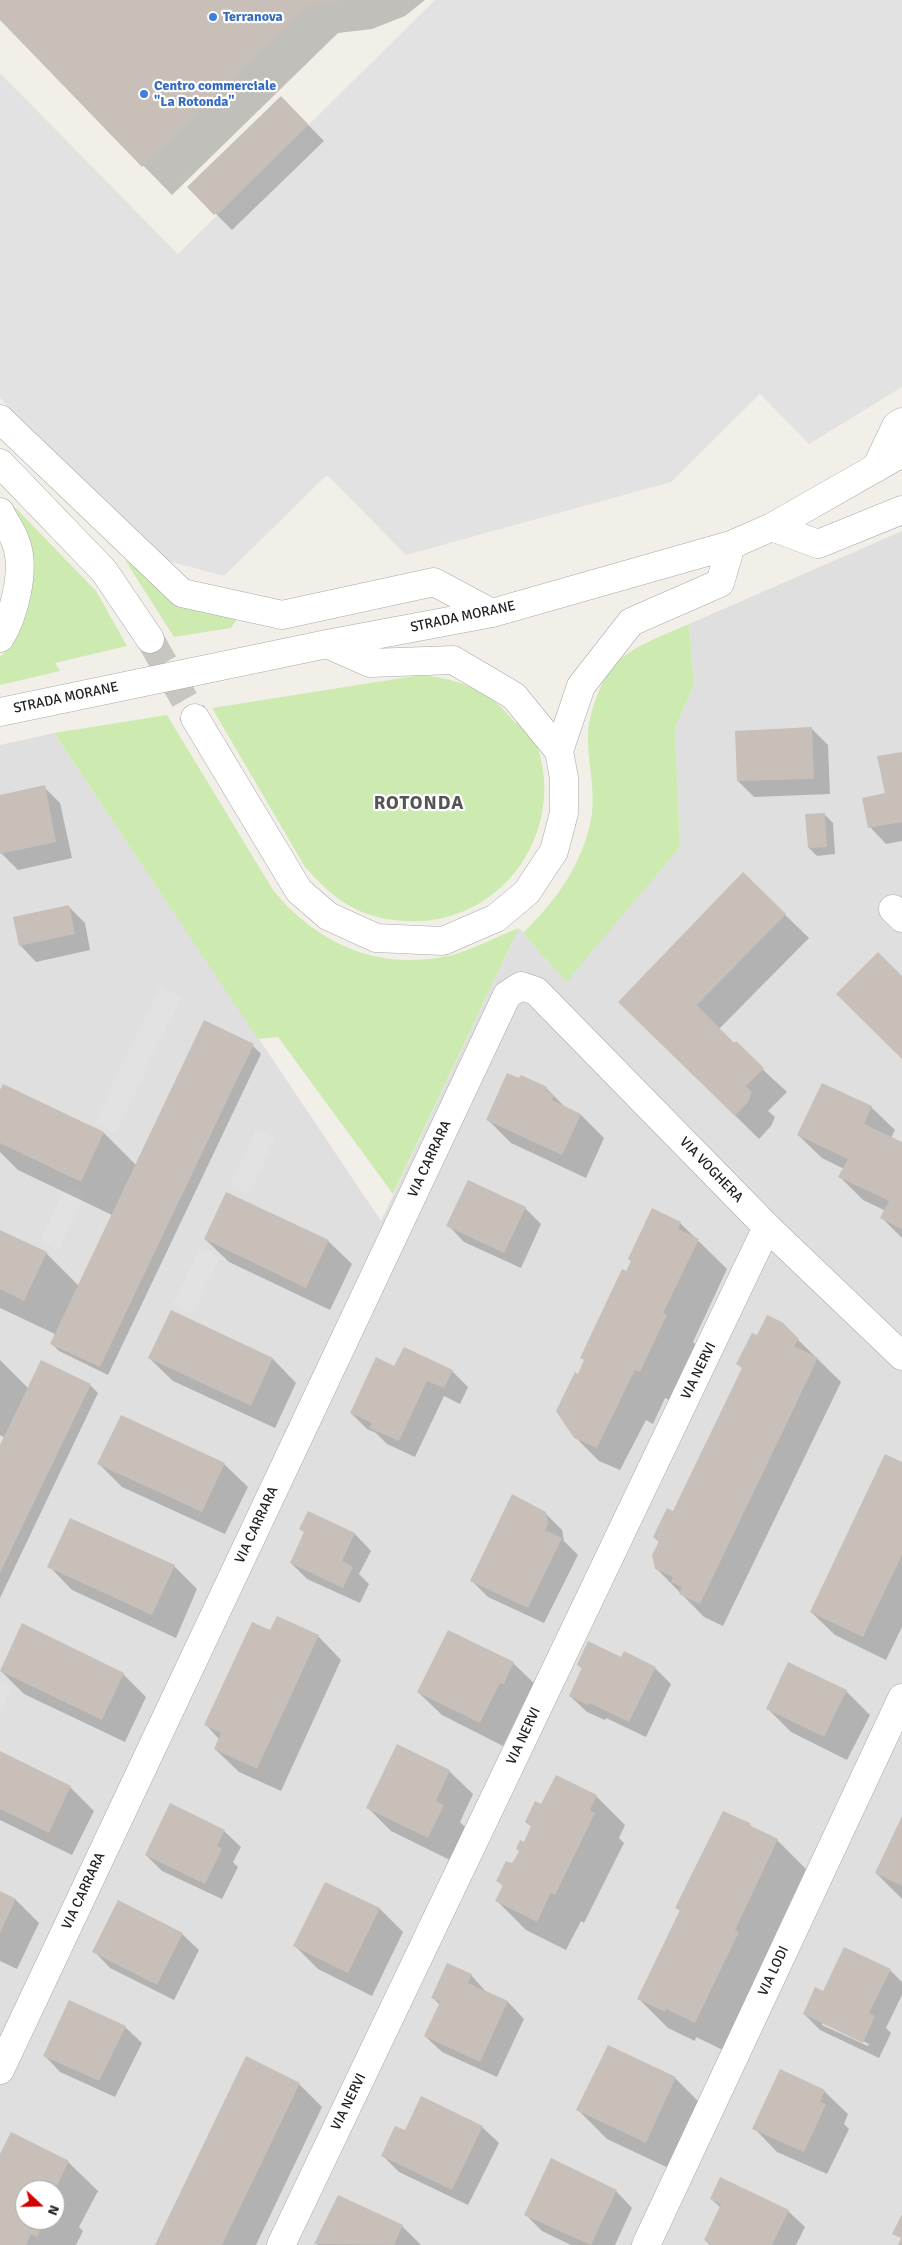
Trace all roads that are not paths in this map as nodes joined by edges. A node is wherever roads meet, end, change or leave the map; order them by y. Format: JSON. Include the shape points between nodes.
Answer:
{"nodes":[{"id":1,"x":0,"y":419,"type":"edge"},
{"id":2,"x":902,"y":422,"type":"edge"},
{"id":3,"x":902,"y":453,"type":"edge"},
{"id":4,"x":0,"y":463,"type":"edge"},
{"id":5,"x":876,"y":468,"type":"junction"},
{"id":6,"x":902,"y":510,"type":"edge"},
{"id":7,"x":0,"y":512,"type":"edge"},
{"id":8,"x":772,"y":527,"type":"junction"},
{"id":9,"x":731,"y":545,"type":"junction"},
{"id":10,"x":492,"y":613,"type":"junction"},
{"id":11,"x":0,"y":638,"type":"edge"},
{"id":12,"x":150,"y":639,"type":"tunnel mouth"},
{"id":13,"x":327,"y":644,"type":"junction"},
{"id":14,"x":0,"y":712,"type":"edge"},
{"id":15,"x":195,"y":718,"type":"tunnel mouth"},
{"id":16,"x":559,"y":751,"type":"junction"},
{"id":17,"x":521,"y":986,"type":"joint"},
{"id":18,"x":767,"y":1228,"type":"junction"},
{"id":19,"x":902,"y":1356,"type":"edge"},
{"id":20,"x":902,"y":1698,"type":"edge"},
{"id":21,"x":0,"y":2070,"type":"edge"},
{"id":22,"x":281,"y":2245,"type":"edge"},
{"id":23,"x":646,"y":2245,"type":"edge"}],
"edges":[{"from":1,"to":10,"type":"street","via":[[182,593],[282,615],[434,582]]},
{"from":2,"to":5,"type":"street","via":[[896,426]]},
{"from":3,"to":5,"type":"street","name":"STRADA MORANE"},
{"from":4,"to":12,"type":"street","via":[[104,571]]},
{"from":5,"to":8,"type":"street","name":"STRADA MORANE"},
{"from":6,"to":8,"type":"street","via":[[818,544]]},
{"from":7,"to":11,"type":"street","via":[[17,545],[20,580],[8,625]]},
{"from":8,"to":9,"type":"street","name":"STRADA MORANE"},
{"from":9,"to":10,"type":"street","name":"STRADA MORANE"},
{"from":9,"to":16,"type":"street","via":[[720,583],[631,622],[581,686]]},
{"from":10,"to":13,"type":"street","name":"STRADA MORANE"},
{"from":13,"to":14,"type":"street","name":"STRADA MORANE"},
{"from":13,"to":16,"type":"street","via":[[370,663],[453,660],[514,696]]},
{"from":15,"to":16,"type":"street","via":[[299,891],[328,916],[376,938],[442,941],[496,918],[527,892],[554,851],[564,814],[564,778]]},
{"from":17,"to":18,"type":"street","name":"VIA VOGHERA","via":[[536,991]]},
{"from":17,"to":21,"type":"street","name":"VIA CARRARA","via":[[507,995]]},
{"from":18,"to":19,"type":"street","name":"VIA VOGHERA"},
{"from":18,"to":22,"type":"street","name":"VIA NERVI"},
{"from":20,"to":23,"type":"street","name":"VIA LODI"}]}
